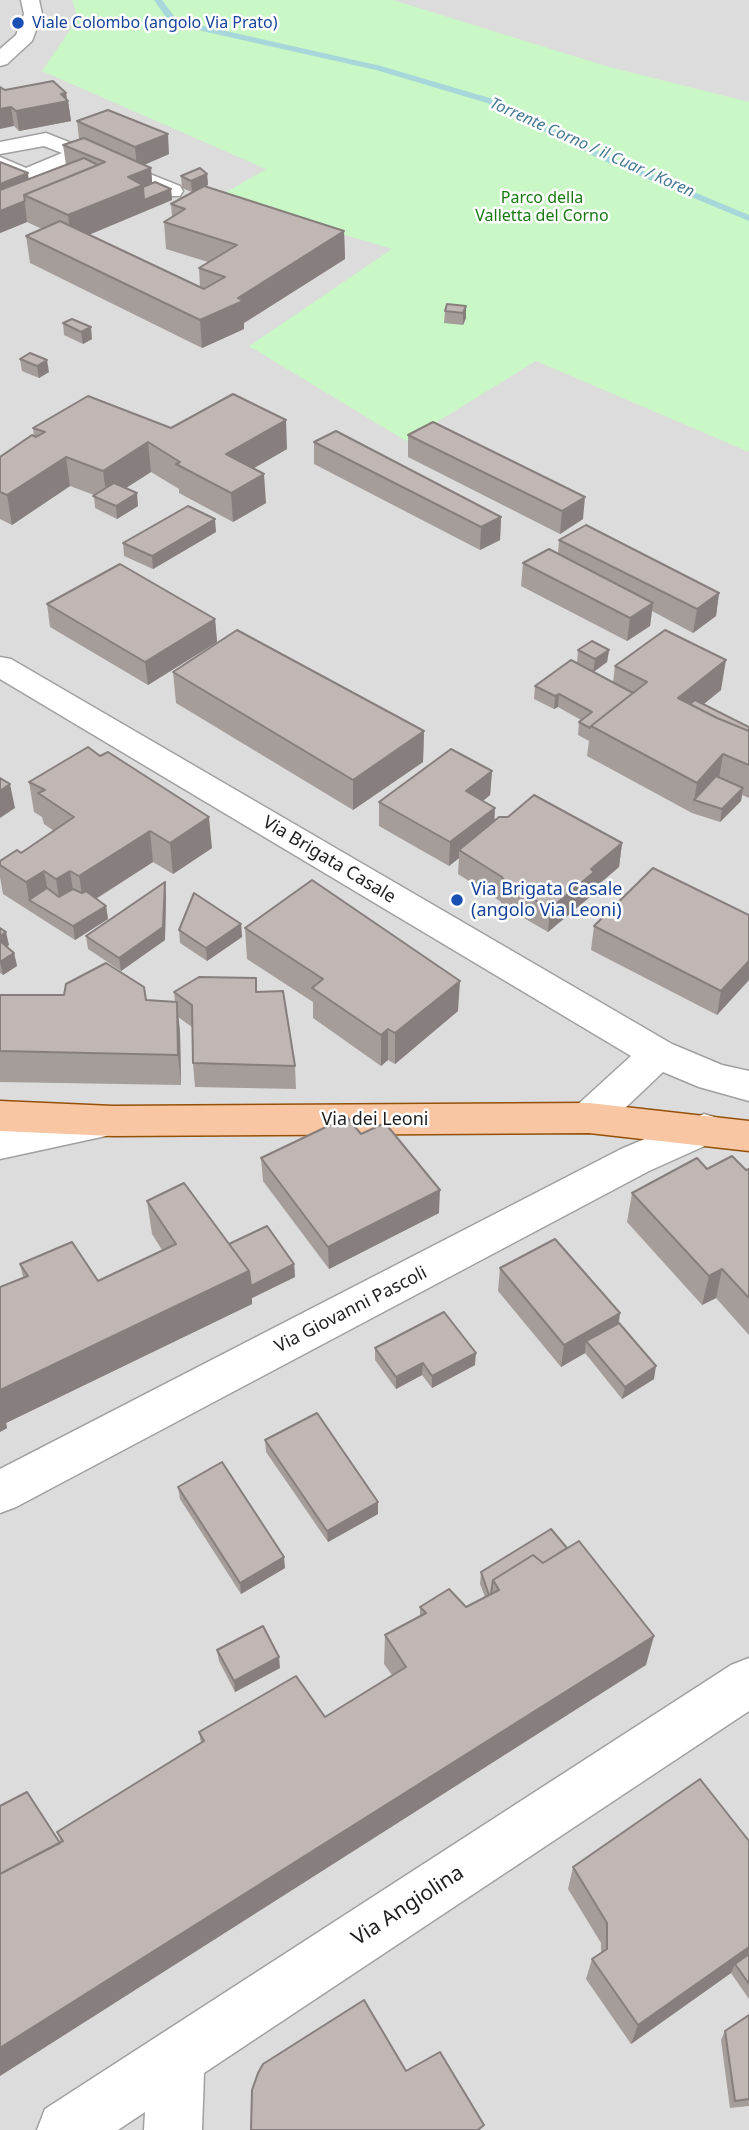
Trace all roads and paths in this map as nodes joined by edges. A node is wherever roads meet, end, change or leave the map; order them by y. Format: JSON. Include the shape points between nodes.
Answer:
{"nodes":[{"id":1,"x":30,"y":0,"type":"edge"},
{"id":2,"x":2,"y":56,"type":"edge"},
{"id":3,"x":0,"y":148,"type":"edge"},
{"id":4,"x":80,"y":153,"type":"junction"},
{"id":5,"x":0,"y":164,"type":"edge"},
{"id":6,"x":172,"y":191,"type":"edge"},
{"id":7,"x":0,"y":666,"type":"edge"},
{"id":8,"x":658,"y":1054,"type":"junction"},
{"id":9,"x":749,"y":1086,"type":"edge"},
{"id":10,"x":0,"y":1116,"type":"edge"},
{"id":11,"x":589,"y":1118,"type":"junction"},
{"id":12,"x":113,"y":1121,"type":"junction"},
{"id":13,"x":704,"y":1129,"type":"junction"},
{"id":14,"x":749,"y":1136,"type":"edge"},
{"id":15,"x":0,"y":1144,"type":"edge"},
{"id":16,"x":0,"y":1492,"type":"edge"},
{"id":17,"x":749,"y":1682,"type":"edge"},
{"id":18,"x":176,"y":2058,"type":"junction"},
{"id":19,"x":66,"y":2130,"type":"edge"},
{"id":20,"x":173,"y":2130,"type":"edge"}],
"edges":[{"from":1,"to":2,"type":"street","via":[[33,14],[25,37]]},
{"from":3,"to":4,"type":"street","via":[[46,139]]},
{"from":4,"to":5,"type":"street","via":[[24,176]]},
{"from":4,"to":6,"type":"street"},
{"from":7,"to":8,"type":"street","name":"Via Brigata Casale"},
{"from":8,"to":9,"type":"street","name":"Via Brigata Casale"},
{"from":8,"to":11,"type":"street"},
{"from":10,"to":12,"type":"main road","name":"Via dei Leoni"},
{"from":11,"to":12,"type":"main road","name":"Via dei Leoni"},
{"from":11,"to":13,"type":"main road","name":"Via dei Leoni"},
{"from":12,"to":15,"type":"street"},
{"from":13,"to":14,"type":"main road","name":"Via dei Leoni"},
{"from":13,"to":16,"type":"street","name":"Via Giovanni Pascoli","via":[[635,1160]]},
{"from":17,"to":18,"type":"street","name":"Via Angiolina"},
{"from":18,"to":19,"type":"street","name":"Via Angiolina"},
{"from":18,"to":20,"type":"street"}]}
